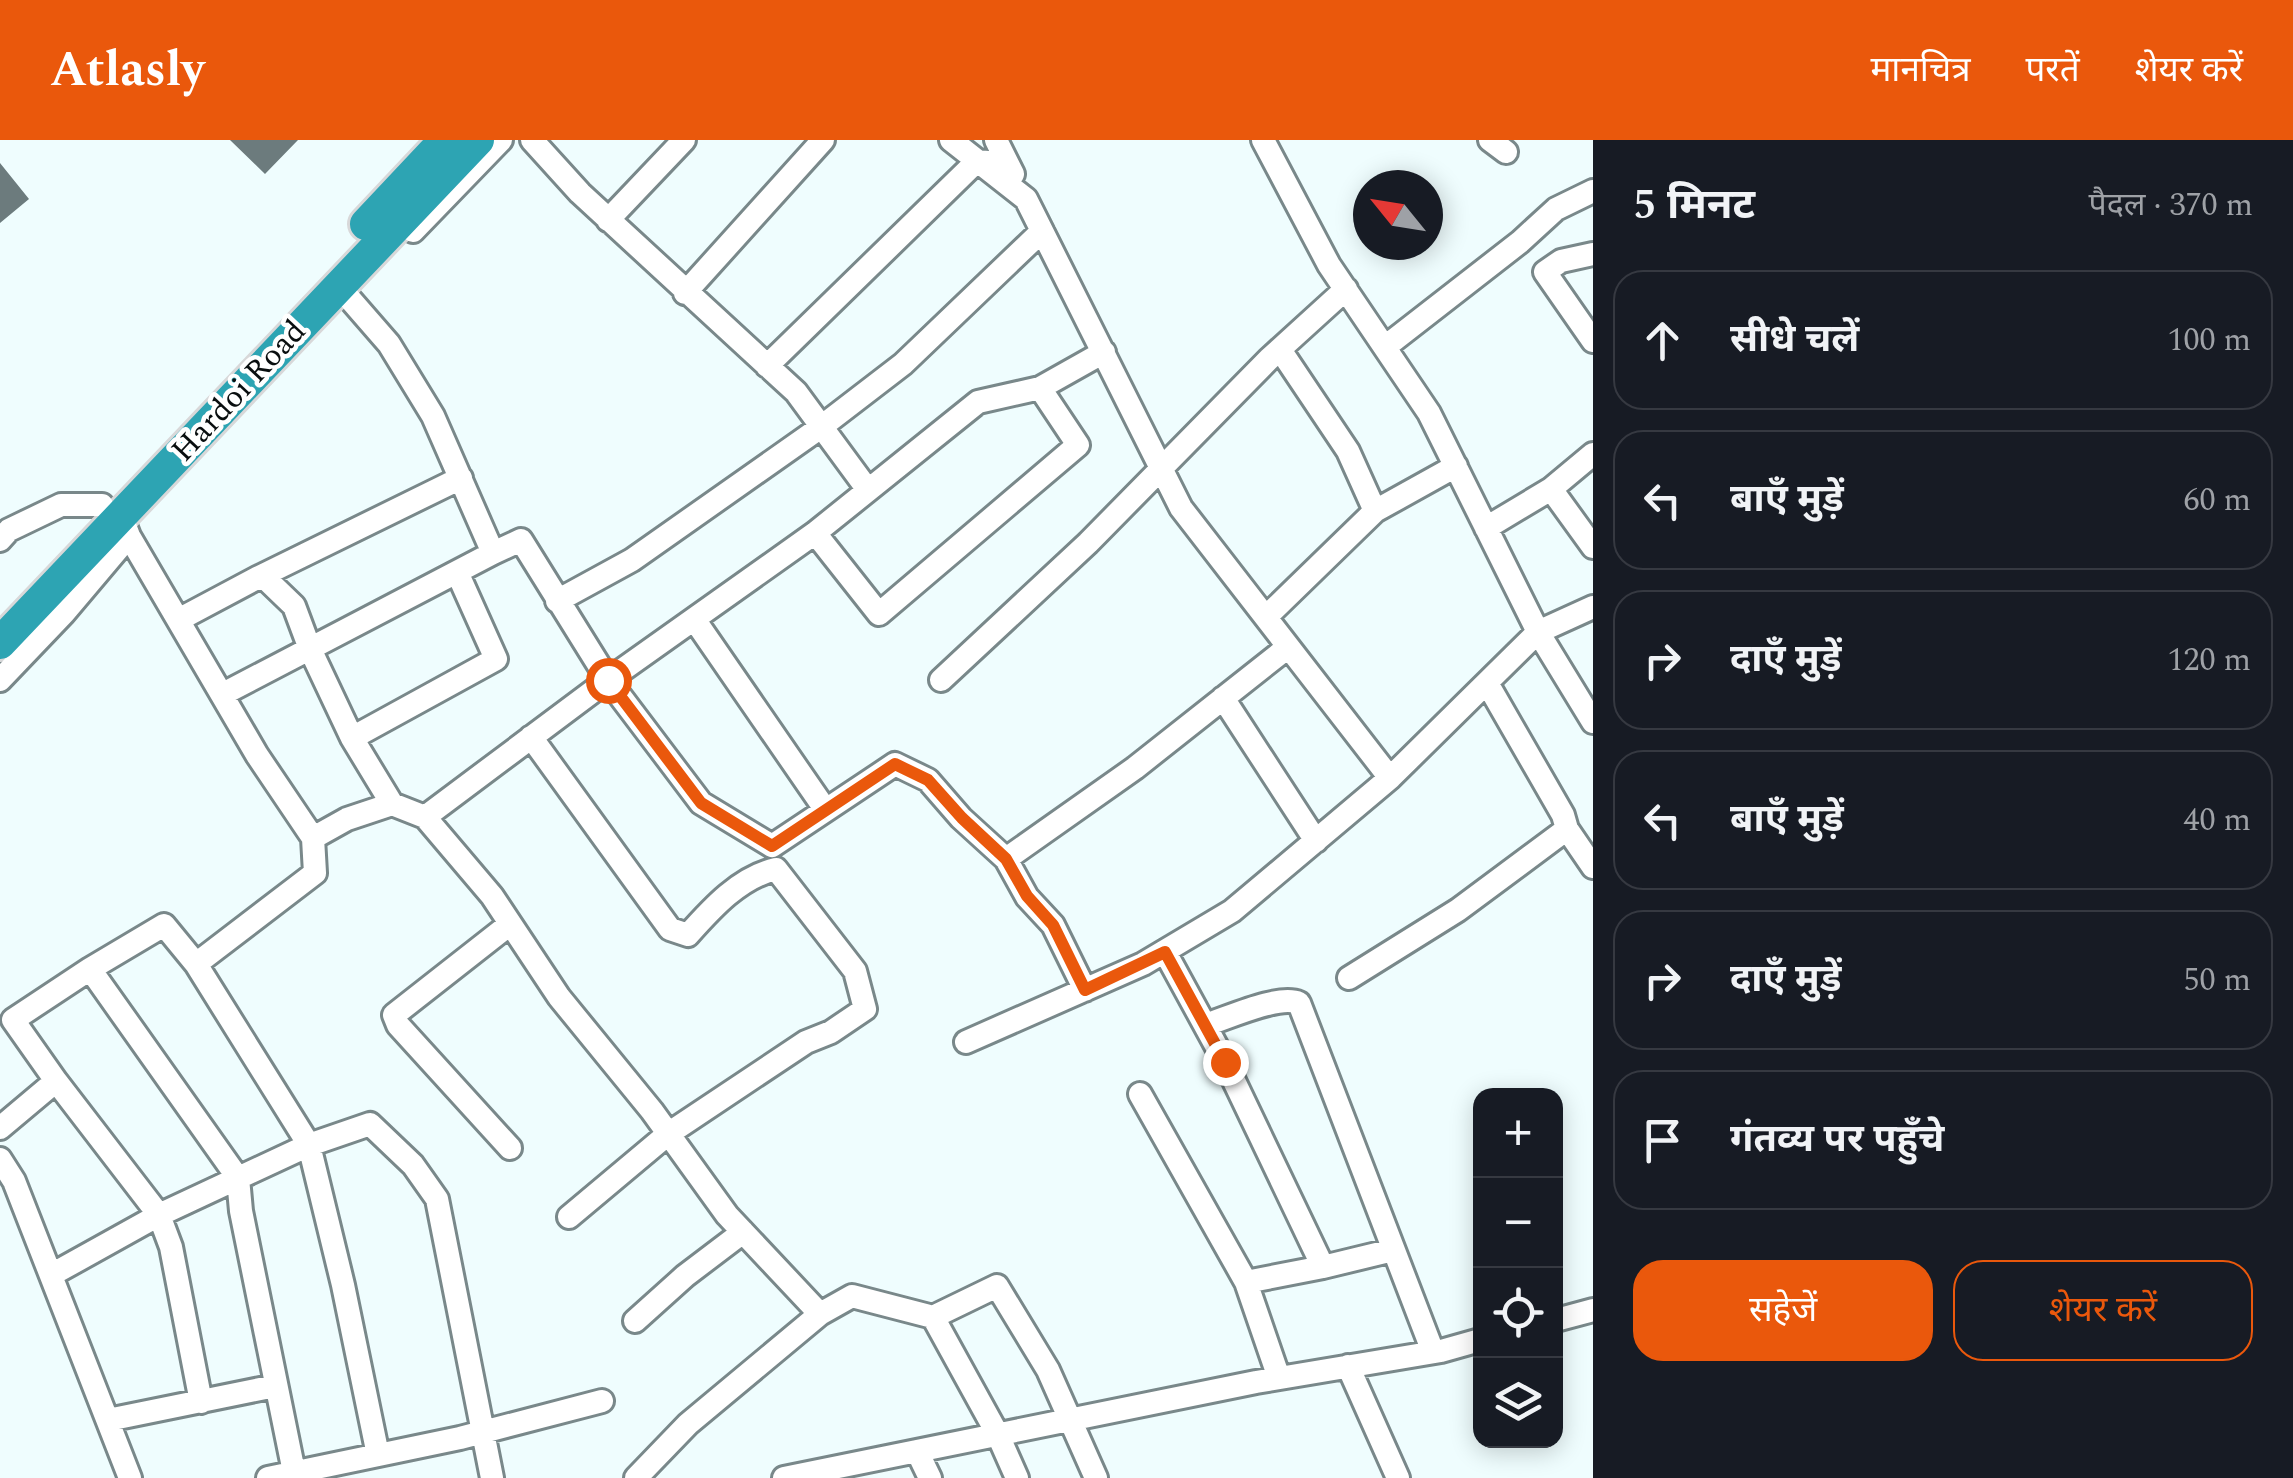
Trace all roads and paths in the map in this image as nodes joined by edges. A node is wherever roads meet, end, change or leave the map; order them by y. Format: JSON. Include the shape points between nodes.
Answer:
{"nodes":[{"id":1,"x":445,"y":140,"type":"edge"},
{"id":2,"x":478,"y":140,"type":"edge"},
{"id":3,"x":501,"y":140,"type":"edge"},
{"id":4,"x":532,"y":140,"type":"edge"},
{"id":5,"x":684,"y":140,"type":"edge"},
{"id":6,"x":823,"y":140,"type":"edge"},
{"id":7,"x":951,"y":140,"type":"edge"},
{"id":8,"x":996,"y":140,"type":"edge"},
{"id":9,"x":1263,"y":140,"type":"edge"},
{"id":10,"x":976,"y":161,"type":"junction"},
{"id":11,"x":1008,"y":164,"type":"junction"},
{"id":12,"x":1593,"y":191,"type":"edge"},
{"id":13,"x":1026,"y":199,"type":"junction"},
{"id":14,"x":608,"y":220,"type":"junction"},
{"id":15,"x":1042,"y":232,"type":"junction"},
{"id":16,"x":1593,"y":254,"type":"edge"},
{"id":17,"x":1346,"y":289,"type":"junction"},
{"id":18,"x":685,"y":293,"type":"junction"},
{"id":19,"x":340,"y":295,"type":"junction"},
{"id":20,"x":1593,"y":341,"type":"edge"},
{"id":21,"x":1385,"y":347,"type":"junction"},
{"id":22,"x":1281,"y":351,"type":"junction"},
{"id":23,"x":1104,"y":352,"type":"junction"},
{"id":24,"x":767,"y":366,"type":"junction"},
{"id":25,"x":1040,"y":388,"type":"junction"},
{"id":26,"x":821,"y":427,"type":"junction"},
{"id":27,"x":1593,"y":454,"type":"edge"},
{"id":28,"x":1161,"y":466,"type":"junction"},
{"id":29,"x":1456,"y":466,"type":"junction"},
{"id":30,"x":460,"y":478,"type":"junction"},
{"id":31,"x":1551,"y":489,"type":"junction"},
{"id":32,"x":868,"y":490,"type":"junction"},
{"id":33,"x":1376,"y":511,"type":"junction"},
{"id":34,"x":117,"y":519,"type":"junction"},
{"id":35,"x":1486,"y":528,"type":"junction"},
{"id":36,"x":814,"y":532,"type":"junction"},
{"id":37,"x":0,"y":540,"type":"edge"},
{"id":38,"x":1593,"y":547,"type":"edge"},
{"id":39,"x":493,"y":552,"type":"junction"},
{"id":40,"x":457,"y":572,"type":"junction"},
{"id":41,"x":258,"y":578,"type":"junction"},
{"id":42,"x":557,"y":601,"type":"junction"},
{"id":43,"x":1593,"y":607,"type":"edge"},
{"id":44,"x":0,"y":614,"type":"edge"},
{"id":45,"x":1266,"y":617,"type":"junction"},
{"id":46,"x":180,"y":619,"type":"junction"},
{"id":47,"x":694,"y":619,"type":"junction"},
{"id":48,"x":1538,"y":632,"type":"junction"},
{"id":49,"x":0,"y":643,"type":"edge"},
{"id":50,"x":1288,"y":646,"type":"junction"},
{"id":51,"x":310,"y":649,"type":"junction"},
{"id":52,"x":0,"y":680,"type":"edge"},
{"id":53,"x":608,"y":680,"type":"junction"},
{"id":54,"x":941,"y":680,"type":"dead end"},
{"id":55,"x":1487,"y":682,"type":"junction"},
{"id":56,"x":222,"y":694,"type":"junction"},
{"id":57,"x":1223,"y":698,"type":"junction"},
{"id":58,"x":1593,"y":722,"type":"edge"},
{"id":59,"x":531,"y":737,"type":"junction"},
{"id":60,"x":352,"y":738,"type":"junction"},
{"id":61,"x":1390,"y":778,"type":"junction"},
{"id":62,"x":392,"y":804,"type":"junction"},
{"id":63,"x":825,"y":809,"type":"junction"},
{"id":64,"x":426,"y":817,"type":"junction"},
{"id":65,"x":1567,"y":830,"type":"junction"},
{"id":66,"x":313,"y":838,"type":"junction"},
{"id":67,"x":1316,"y":841,"type":"junction"},
{"id":68,"x":1006,"y":859,"type":"junction"},
{"id":69,"x":1593,"y":867,"type":"edge"},
{"id":70,"x":510,"y":924,"type":"junction"},
{"id":71,"x":1165,"y":952,"type":"junction"},
{"id":72,"x":196,"y":964,"type":"junction"},
{"id":73,"x":90,"y":969,"type":"junction"},
{"id":74,"x":1348,"y":978,"type":"dead end"},
{"id":75,"x":1085,"y":990,"type":"junction"},
{"id":76,"x":6,"y":1013,"type":"edge"},
{"id":77,"x":1205,"y":1025,"type":"junction"},
{"id":78,"x":966,"y":1042,"type":"dead end"},
{"id":79,"x":56,"y":1081,"type":"junction"},
{"id":80,"x":1140,"y":1094,"type":"dead end"},
{"id":81,"x":0,"y":1128,"type":"edge"},
{"id":82,"x":668,"y":1134,"type":"junction"},
{"id":83,"x":309,"y":1145,"type":"junction"},
{"id":84,"x":510,"y":1148,"type":"dead end"},
{"id":85,"x":3,"y":1171,"type":"edge"},
{"id":86,"x":238,"y":1178,"type":"junction"},
{"id":87,"x":159,"y":1216,"type":"junction"},
{"id":88,"x":569,"y":1217,"type":"dead end"},
{"id":89,"x":743,"y":1232,"type":"junction"},
{"id":90,"x":1393,"y":1250,"type":"junction"},
{"id":91,"x":1322,"y":1267,"type":"junction"},
{"id":92,"x":51,"y":1274,"type":"junction"},
{"id":93,"x":1246,"y":1282,"type":"junction"},
{"id":94,"x":1593,"y":1310,"type":"edge"},
{"id":95,"x":820,"y":1314,"type":"junction"},
{"id":96,"x":933,"y":1316,"type":"junction"},
{"id":97,"x":1563,"y":1318,"type":"edge"},
{"id":98,"x":635,"y":1321,"type":"dead end"},
{"id":99,"x":1473,"y":1342,"type":"edge"},
{"id":100,"x":1433,"y":1352,"type":"junction"},
{"id":101,"x":1348,"y":1366,"type":"junction"},
{"id":102,"x":1279,"y":1378,"type":"junction"},
{"id":103,"x":275,"y":1386,"type":"junction"},
{"id":104,"x":602,"y":1400,"type":"dead end"},
{"id":105,"x":201,"y":1402,"type":"junction"},
{"id":106,"x":108,"y":1420,"type":"junction"},
{"id":107,"x":1069,"y":1420,"type":"junction"},
{"id":108,"x":482,"y":1432,"type":"junction"},
{"id":109,"x":998,"y":1435,"type":"junction"},
{"id":110,"x":917,"y":1451,"type":"junction"},
{"id":111,"x":378,"y":1455,"type":"junction"},
{"id":112,"x":294,"y":1472,"type":"junction"},
{"id":113,"x":845,"y":1472,"type":"edge"},
{"id":114,"x":130,"y":1478,"type":"edge"},
{"id":115,"x":268,"y":1478,"type":"edge"},
{"id":116,"x":492,"y":1478,"type":"edge"},
{"id":117,"x":636,"y":1478,"type":"edge"},
{"id":118,"x":784,"y":1478,"type":"edge"},
{"id":119,"x":930,"y":1478,"type":"edge"},
{"id":120,"x":1017,"y":1478,"type":"edge"},
{"id":121,"x":1096,"y":1478,"type":"edge"},
{"id":122,"x":1398,"y":1478,"type":"edge"}],
"edges":[{"from":1,"to":34,"type":"highway","name":"Hardoi Road"},
{"from":2,"to":19,"type":"highway","name":"Hardoi Road"},
{"from":3,"to":19,"type":"street"},
{"from":4,"to":14,"type":"street"},
{"from":5,"to":14,"type":"street"},
{"from":6,"to":18,"type":"street"},
{"from":7,"to":10,"type":"street"},
{"from":8,"to":11,"type":"street"},
{"from":9,"to":17,"type":"street"},
{"from":10,"to":11,"type":"street"},
{"from":10,"to":13,"type":"street"},
{"from":10,"to":24,"type":"street"},
{"from":11,"to":13,"type":"street"},
{"from":12,"to":21,"type":"street","via":[[1556,209]]},
{"from":13,"to":15,"type":"street"},
{"from":14,"to":18,"type":"street"},
{"from":15,"to":23,"type":"street"},
{"from":15,"to":26,"type":"street","via":[[903,364]]},
{"from":16,"to":20,"type":"street","via":[[1546,272]]},
{"from":17,"to":21,"type":"street"},
{"from":17,"to":22,"type":"street"},
{"from":18,"to":24,"type":"street"},
{"from":19,"to":30,"type":"street","via":[[389,344],[433,416]]},
{"from":19,"to":34,"type":"highway","name":"Hardoi Road"},
{"from":21,"to":29,"type":"street"},
{"from":22,"to":28,"type":"street"},
{"from":22,"to":33,"type":"street","via":[[1348,451]]},
{"from":23,"to":25,"type":"street"},
{"from":23,"to":28,"type":"street"},
{"from":24,"to":26,"type":"street"},
{"from":25,"to":32,"type":"street","via":[[978,402]]},
{"from":25,"to":36,"type":"street","via":[[1078,445],[879,614]]},
{"from":26,"to":32,"type":"street"},
{"from":26,"to":42,"type":"street","via":[[632,560]]},
{"from":27,"to":31,"type":"street"},
{"from":28,"to":45,"type":"street","via":[[1181,508]]},
{"from":28,"to":54,"type":"street"},
{"from":29,"to":33,"type":"street"},
{"from":29,"to":35,"type":"street"},
{"from":30,"to":39,"type":"street"},
{"from":30,"to":41,"type":"street"},
{"from":31,"to":35,"type":"street"},
{"from":31,"to":38,"type":"street"},
{"from":32,"to":36,"type":"street"},
{"from":33,"to":45,"type":"street"},
{"from":34,"to":37,"type":"street","via":[[62,505]]},
{"from":34,"to":44,"type":"highway","name":"Hardoi Road"},
{"from":34,"to":46,"type":"street"},
{"from":34,"to":49,"type":"highway","name":"Hardoi Road"},
{"from":34,"to":52,"type":"street","via":[[64,614]]},
{"from":35,"to":48,"type":"street"},
{"from":36,"to":47,"type":"street"},
{"from":39,"to":40,"type":"street"},
{"from":39,"to":42,"type":"street","via":[[522,540]]},
{"from":40,"to":51,"type":"street"},
{"from":40,"to":60,"type":"street","via":[[496,659]]},
{"from":41,"to":46,"type":"street"},
{"from":41,"to":51,"type":"street","via":[[294,606]]},
{"from":42,"to":53,"type":"street"},
{"from":43,"to":48,"type":"street"},
{"from":45,"to":50,"type":"street"},
{"from":46,"to":56,"type":"street"},
{"from":47,"to":53,"type":"street"},
{"from":47,"to":63,"type":"street"},
{"from":48,"to":55,"type":"street"},
{"from":48,"to":58,"type":"street"},
{"from":50,"to":57,"type":"street"},
{"from":50,"to":61,"type":"street"},
{"from":51,"to":56,"type":"street"},
{"from":51,"to":60,"type":"street"},
{"from":53,"to":59,"type":"street"},
{"from":53,"to":63,"type":"street","via":[[701,803],[772,846]]},
{"from":55,"to":61,"type":"street"},
{"from":55,"to":65,"type":"street"},
{"from":56,"to":66,"type":"street"},
{"from":57,"to":67,"type":"street"},
{"from":57,"to":68,"type":"street"},
{"from":59,"to":64,"type":"street"},
{"from":59,"to":82,"type":"street","via":[[670,929],[688,934],[755,874],[776,869],[855,971],[865,1009]]},
{"from":60,"to":62,"type":"street"},
{"from":61,"to":67,"type":"street"},
{"from":62,"to":64,"type":"street"},
{"from":62,"to":66,"type":"street"},
{"from":63,"to":68,"type":"street","via":[[895,764],[928,780]]},
{"from":64,"to":70,"type":"street"},
{"from":65,"to":69,"type":"street"},
{"from":65,"to":74,"type":"street","via":[[1458,910]]},
{"from":66,"to":72,"type":"street","via":[[315,873]]},
{"from":67,"to":71,"type":"street","via":[[1232,911]]},
{"from":68,"to":75,"type":"street","via":[[1053,925]]},
{"from":70,"to":82,"type":"street"},
{"from":70,"to":84,"type":"street","via":[[394,1015]]},
{"from":71,"to":75,"type":"street"},
{"from":71,"to":77,"type":"street"},
{"from":72,"to":73,"type":"street","via":[[164,925]]},
{"from":72,"to":83,"type":"street"},
{"from":73,"to":76,"type":"street"},
{"from":73,"to":86,"type":"street"},
{"from":75,"to":78,"type":"street"},
{"from":76,"to":79,"type":"street"},
{"from":77,"to":90,"type":"street","via":[[1279,1001],[1299,1004]]},
{"from":77,"to":91,"type":"street"},
{"from":79,"to":81,"type":"street"},
{"from":79,"to":87,"type":"street"},
{"from":80,"to":93,"type":"street"},
{"from":82,"to":88,"type":"street"},
{"from":82,"to":89,"type":"street"},
{"from":83,"to":86,"type":"street"},
{"from":83,"to":108,"type":"street","via":[[370,1124],[414,1165],[437,1199]]},
{"from":83,"to":111,"type":"street"},
{"from":85,"to":92,"type":"street"},
{"from":86,"to":87,"type":"street"},
{"from":86,"to":103,"type":"street"},
{"from":87,"to":92,"type":"street"},
{"from":87,"to":105,"type":"street"},
{"from":89,"to":95,"type":"street"},
{"from":89,"to":98,"type":"street"},
{"from":90,"to":91,"type":"street"},
{"from":90,"to":100,"type":"street"},
{"from":91,"to":93,"type":"street"},
{"from":92,"to":106,"type":"street"},
{"from":93,"to":102,"type":"street"},
{"from":94,"to":97,"type":"street"},
{"from":95,"to":96,"type":"street","via":[[852,1296]]},
{"from":95,"to":117,"type":"street","via":[[688,1424]]},
{"from":96,"to":107,"type":"street","via":[[997,1286],[1048,1370]]},
{"from":96,"to":109,"type":"street"},
{"from":99,"to":100,"type":"street"},
{"from":100,"to":101,"type":"street"},
{"from":101,"to":102,"type":"street"},
{"from":101,"to":122,"type":"street"},
{"from":102,"to":107,"type":"street"},
{"from":103,"to":105,"type":"street"},
{"from":103,"to":112,"type":"street"},
{"from":104,"to":108,"type":"street"},
{"from":105,"to":106,"type":"street"},
{"from":106,"to":114,"type":"street"},
{"from":107,"to":109,"type":"street"},
{"from":107,"to":121,"type":"street"},
{"from":108,"to":111,"type":"street"},
{"from":108,"to":116,"type":"street"},
{"from":109,"to":110,"type":"street"},
{"from":109,"to":120,"type":"street"},
{"from":110,"to":113,"type":"street"},
{"from":110,"to":119,"type":"street"},
{"from":111,"to":112,"type":"street"},
{"from":112,"to":115,"type":"street"},
{"from":113,"to":118,"type":"street"}]}
